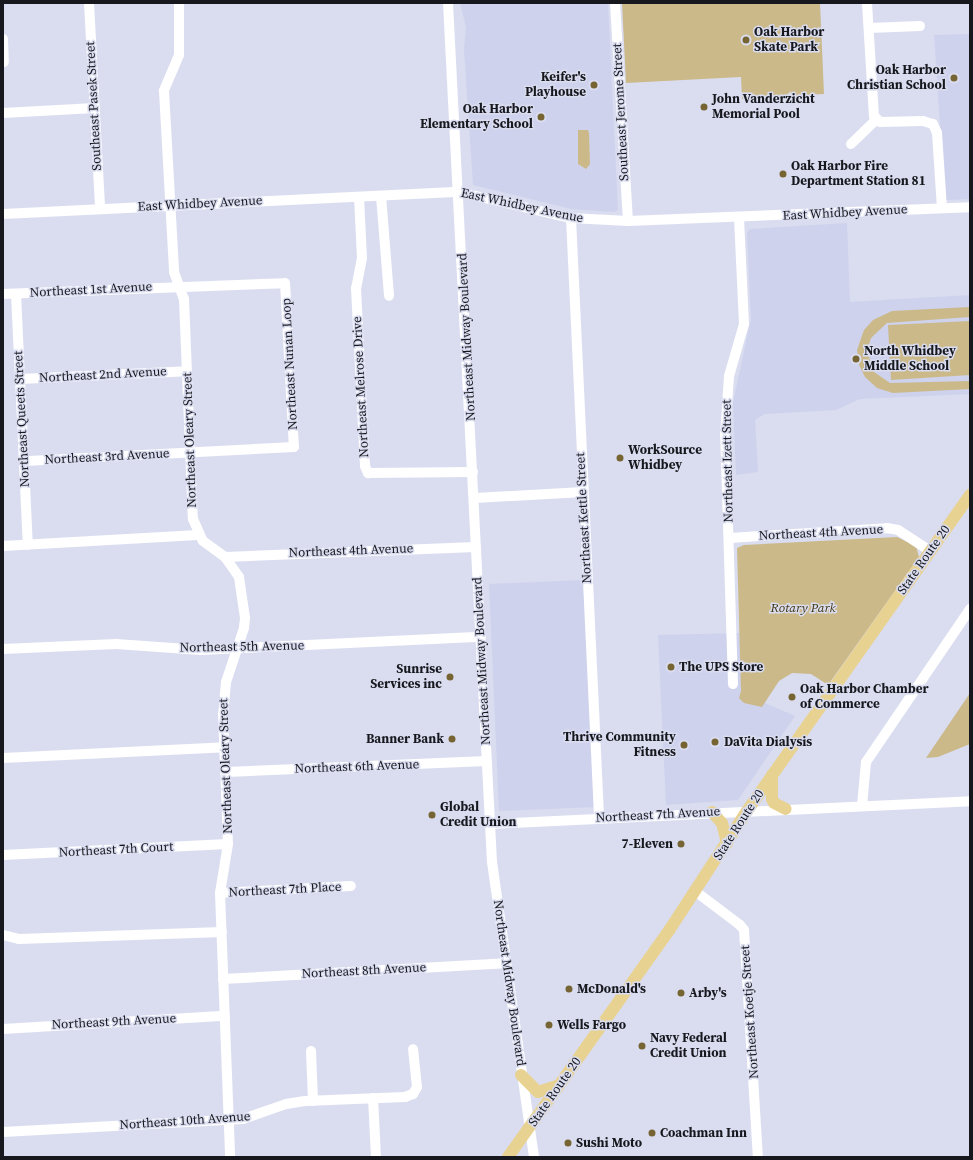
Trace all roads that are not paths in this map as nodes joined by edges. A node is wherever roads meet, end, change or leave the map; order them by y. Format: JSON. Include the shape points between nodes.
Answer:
{"nodes":[{"id":1,"x":89,"y":3,"type":"edge"},
{"id":2,"x":179,"y":3,"type":"edge"},
{"id":3,"x":448,"y":3,"type":"edge"},
{"id":4,"x":614,"y":3,"type":"edge"},
{"id":5,"x":868,"y":3,"type":"edge"},
{"id":6,"x":920,"y":26,"type":"dead end"},
{"id":7,"x":869,"y":28,"type":"junction"},
{"id":8,"x":3,"y":39,"type":"edge"},
{"id":9,"x":4,"y":62,"type":"dead end"},
{"id":10,"x":95,"y":108,"type":"junction"},
{"id":11,"x":3,"y":113,"type":"edge"},
{"id":12,"x":876,"y":120,"type":"junction"},
{"id":13,"x":851,"y":144,"type":"dead end"},
{"id":14,"x":460,"y":192,"type":"junction"},
{"id":15,"x":381,"y":196,"type":"junction"},
{"id":16,"x":359,"y":197,"type":"junction"},
{"id":17,"x":170,"y":206,"type":"junction"},
{"id":18,"x":970,"y":207,"type":"edge"},
{"id":19,"x":942,"y":208,"type":"junction"},
{"id":20,"x":100,"y":209,"type":"junction"},
{"id":21,"x":3,"y":214,"type":"edge"},
{"id":22,"x":571,"y":218,"type":"junction"},
{"id":23,"x":739,"y":218,"type":"junction"},
{"id":24,"x":628,"y":221,"type":"junction"},
{"id":25,"x":179,"y":285,"type":"junction"},
{"id":26,"x":3,"y":294,"type":"edge"},
{"id":27,"x":16,"y":294,"type":"junction"},
{"id":28,"x":389,"y":296,"type":"dead end"},
{"id":29,"x":187,"y":370,"type":"junction"},
{"id":30,"x":20,"y":379,"type":"junction"},
{"id":31,"x":190,"y":454,"type":"junction"},
{"id":32,"x":24,"y":461,"type":"junction"},
{"id":33,"x":473,"y":472,"type":"junction"},
{"id":34,"x":583,"y":492,"type":"junction"},
{"id":35,"x":970,"y":495,"type":"edge"},
{"id":36,"x":475,"y":498,"type":"junction"},
{"id":37,"x":198,"y":535,"type":"junction"},
{"id":38,"x":730,"y":538,"type":"junction"},
{"id":39,"x":28,"y":545,"type":"junction"},
{"id":40,"x":3,"y":546,"type":"edge"},
{"id":41,"x":476,"y":547,"type":"junction"},
{"id":42,"x":930,"y":551,"type":"junction"},
{"id":43,"x":225,"y":557,"type":"junction"},
{"id":44,"x":970,"y":609,"type":"edge"},
{"id":45,"x":481,"y":637,"type":"junction"},
{"id":46,"x":3,"y":649,"type":"edge"},
{"id":47,"x":238,"y":649,"type":"junction"},
{"id":48,"x":734,"y":684,"type":"dead end"},
{"id":49,"x":225,"y":747,"type":"junction"},
{"id":50,"x":3,"y":758,"type":"edge"},
{"id":51,"x":487,"y":761,"type":"junction"},
{"id":52,"x":226,"y":772,"type":"junction"},
{"id":53,"x":773,"y":774,"type":"junction"},
{"id":54,"x":970,"y":802,"type":"edge"},
{"id":55,"x":862,"y":806,"type":"junction"},
{"id":56,"x":786,"y":810,"type":"junction"},
{"id":57,"x":746,"y":811,"type":"junction"},
{"id":58,"x":712,"y":812,"type":"junction"},
{"id":59,"x":599,"y":817,"type":"junction"},
{"id":60,"x":490,"y":824,"type":"junction"},
{"id":61,"x":727,"y":843,"type":"junction"},
{"id":62,"x":228,"y":844,"type":"junction"},
{"id":63,"x":3,"y":855,"type":"edge"},
{"id":64,"x":351,"y":886,"type":"dead end"},
{"id":65,"x":695,"y":891,"type":"junction"},
{"id":66,"x":220,"y":893,"type":"junction"},
{"id":67,"x":222,"y":932,"type":"junction"},
{"id":68,"x":3,"y":935,"type":"edge"},
{"id":69,"x":506,"y":964,"type":"junction"},
{"id":70,"x":223,"y":979,"type":"junction"},
{"id":71,"x":225,"y":1016,"type":"junction"},
{"id":72,"x":3,"y":1029,"type":"edge"},
{"id":73,"x":414,"y":1049,"type":"dead end"},
{"id":74,"x":310,"y":1051,"type":"dead end"},
{"id":75,"x":521,"y":1075,"type":"junction"},
{"id":76,"x":560,"y":1084,"type":"junction"},
{"id":77,"x":374,"y":1098,"type":"junction"},
{"id":78,"x":313,"y":1101,"type":"junction"},
{"id":79,"x":229,"y":1120,"type":"junction"},
{"id":80,"x":530,"y":1128,"type":"junction"},
{"id":81,"x":3,"y":1132,"type":"edge"},
{"id":82,"x":230,"y":1157,"type":"edge"},
{"id":83,"x":376,"y":1157,"type":"edge"},
{"id":84,"x":508,"y":1157,"type":"edge"},
{"id":85,"x":534,"y":1157,"type":"edge"},
{"id":86,"x":758,"y":1157,"type":"edge"}],
"edges":[{"from":1,"to":10,"type":"street","name":"Southeast Pasek Street"},
{"from":2,"to":17,"type":"street","name":"Northeast Oleary Street","via":[[180,55],[164,91]]},
{"from":3,"to":14,"type":"street","name":"Northeast Midway Boulevard"},
{"from":4,"to":24,"type":"street","name":"Southeast Jerome Street"},
{"from":5,"to":7,"type":"street"},
{"from":6,"to":7,"type":"street"},
{"from":7,"to":12,"type":"street","via":[[873,112]]},
{"from":8,"to":9,"type":"street"},
{"from":10,"to":11,"type":"street"},
{"from":10,"to":20,"type":"street","name":"Southeast Pasek Street"},
{"from":12,"to":13,"type":"street"},
{"from":12,"to":19,"type":"street","via":[[885,123],[923,121],[932,124],[937,133]]},
{"from":14,"to":15,"type":"street","name":"East Whidbey Avenue"},
{"from":14,"to":22,"type":"street","name":"East Whidbey Avenue"},
{"from":14,"to":33,"type":"street","name":"Northeast Midway Boulevard"},
{"from":15,"to":16,"type":"street","name":"East Whidbey Avenue"},
{"from":15,"to":28,"type":"street"},
{"from":16,"to":17,"type":"street","name":"East Whidbey Avenue"},
{"from":16,"to":33,"type":"street","name":"Northeast Melrose Drive","via":[[362,258],[356,288],[365,466],[368,473]]},
{"from":17,"to":20,"type":"street","name":"East Whidbey Avenue"},
{"from":17,"to":25,"type":"street","name":"Northeast Oleary Street","via":[[174,272]]},
{"from":18,"to":19,"type":"street","name":"East Whidbey Avenue"},
{"from":19,"to":23,"type":"street","name":"East Whidbey Avenue"},
{"from":20,"to":21,"type":"street","name":"East Whidbey Avenue"},
{"from":22,"to":24,"type":"street","name":"East Whidbey Avenue"},
{"from":22,"to":34,"type":"street","name":"Northeast Kettle Street"},
{"from":23,"to":24,"type":"street","name":"East Whidbey Avenue"},
{"from":23,"to":38,"type":"street","name":"Northeast Izett Street","via":[[744,324],[729,376],[726,407]]},
{"from":25,"to":27,"type":"street","name":"Northeast 1st Avenue"},
{"from":25,"to":29,"type":"street","name":"Northeast Oleary Street","via":[[184,299]]},
{"from":25,"to":31,"type":"street","name":"Northeast Nunan Loop","via":[[285,283],[294,447]]},
{"from":26,"to":27,"type":"street","name":"Northeast 1st Avenue"},
{"from":27,"to":30,"type":"street","name":"Northeast Queets Street"},
{"from":29,"to":30,"type":"street","name":"Northeast 2nd Avenue"},
{"from":29,"to":31,"type":"street","name":"Northeast Oleary Street"},
{"from":30,"to":32,"type":"street","name":"Northeast Queets Street"},
{"from":31,"to":32,"type":"street","name":"Northeast 3rd Avenue"},
{"from":31,"to":37,"type":"street","name":"Northeast Oleary Street","via":[[193,519]]},
{"from":32,"to":39,"type":"street","name":"Northeast Queets Street"},
{"from":33,"to":36,"type":"street","name":"Northeast Midway Boulevard"},
{"from":34,"to":36,"type":"street"},
{"from":34,"to":59,"type":"street","name":"Northeast Kettle Street"},
{"from":35,"to":42,"type":"main road","name":"State Route 20"},
{"from":36,"to":41,"type":"street","name":"Northeast Midway Boulevard"},
{"from":37,"to":39,"type":"street"},
{"from":37,"to":43,"type":"street","name":"Northeast Oleary Street"},
{"from":38,"to":42,"type":"street","name":"Northeast 4th Avenue","via":[[887,528],[898,530]]},
{"from":38,"to":48,"type":"street","name":"Northeast Izett Street"},
{"from":39,"to":40,"type":"street"},
{"from":41,"to":43,"type":"street","name":"Northeast 4th Avenue"},
{"from":41,"to":45,"type":"street","name":"Northeast Midway Boulevard"},
{"from":42,"to":53,"type":"main road","name":"State Route 20"},
{"from":43,"to":47,"type":"street","name":"Northeast Oleary Street","via":[[242,585],[244,628]]},
{"from":44,"to":55,"type":"street","via":[[866,762]]},
{"from":45,"to":47,"type":"street","name":"Northeast 5th Avenue"},
{"from":45,"to":51,"type":"street","name":"Northeast Midway Boulevard"},
{"from":46,"to":47,"type":"street","name":"Northeast 5th Avenue","via":[[116,644],[201,650]]},
{"from":47,"to":49,"type":"street","name":"Northeast Oleary Street","via":[[230,667],[223,698]]},
{"from":49,"to":50,"type":"street"},
{"from":49,"to":52,"type":"street","name":"Northeast Oleary Street"},
{"from":51,"to":52,"type":"street","name":"Northeast 6th Avenue"},
{"from":51,"to":60,"type":"street","name":"Northeast Midway Boulevard"},
{"from":52,"to":62,"type":"street","name":"Northeast Oleary Street"},
{"from":53,"to":56,"type":"main road","via":[[772,799]]},
{"from":53,"to":57,"type":"main road","name":"State Route 20"},
{"from":54,"to":55,"type":"street","name":"Northeast 7th Avenue"},
{"from":55,"to":56,"type":"street","name":"Northeast 7th Avenue"},
{"from":56,"to":57,"type":"street","name":"Northeast 7th Avenue"},
{"from":57,"to":58,"type":"street","name":"Northeast 7th Avenue"},
{"from":57,"to":61,"type":"main road","name":"State Route 20"},
{"from":58,"to":59,"type":"street","name":"Northeast 7th Avenue"},
{"from":58,"to":61,"type":"main road","via":[[722,823]]},
{"from":59,"to":60,"type":"street","name":"Northeast 7th Avenue"},
{"from":60,"to":69,"type":"street","name":"Northeast Midway Boulevard","via":[[492,862]]},
{"from":61,"to":65,"type":"main road","name":"State Route 20"},
{"from":62,"to":63,"type":"street","name":"Northeast 7th Court"},
{"from":62,"to":66,"type":"street","name":"Northeast Oleary Street"},
{"from":64,"to":66,"type":"street","name":"Northeast 7th Place"},
{"from":65,"to":76,"type":"main road","name":"State Route 20"},
{"from":65,"to":86,"type":"street","name":"Northeast Koetje Street","via":[[744,930]]},
{"from":66,"to":67,"type":"street","name":"Northeast Oleary Street"},
{"from":67,"to":68,"type":"street","via":[[19,939]]},
{"from":67,"to":70,"type":"street","name":"Northeast Oleary Street"},
{"from":69,"to":70,"type":"street","name":"Northeast 8th Avenue"},
{"from":69,"to":75,"type":"street","name":"Northeast Midway Boulevard"},
{"from":70,"to":71,"type":"street","name":"Northeast Oleary Street"},
{"from":71,"to":72,"type":"street","name":"Northeast 9th Avenue"},
{"from":71,"to":79,"type":"street","name":"Northeast Oleary Street"},
{"from":73,"to":77,"type":"street","name":"Northeast 10th Avenue","via":[[417,1088],[413,1094]]},
{"from":74,"to":78,"type":"street"},
{"from":75,"to":76,"type":"main road","via":[[528,1085],[538,1092]]},
{"from":75,"to":80,"type":"street","name":"Northeast Midway Boulevard"},
{"from":76,"to":80,"type":"main road","name":"State Route 20"},
{"from":77,"to":78,"type":"street","name":"Northeast 10th Avenue"},
{"from":77,"to":83,"type":"street"},
{"from":78,"to":79,"type":"street","name":"Northeast 10th Avenue","via":[[286,1104],[255,1116]]},
{"from":79,"to":81,"type":"street","name":"Northeast 10th Avenue"},
{"from":79,"to":82,"type":"street","name":"Northeast Oleary Street"},
{"from":80,"to":84,"type":"main road","name":"State Route 20"},
{"from":80,"to":85,"type":"street","name":"Northeast Midway Boulevard"}]}
